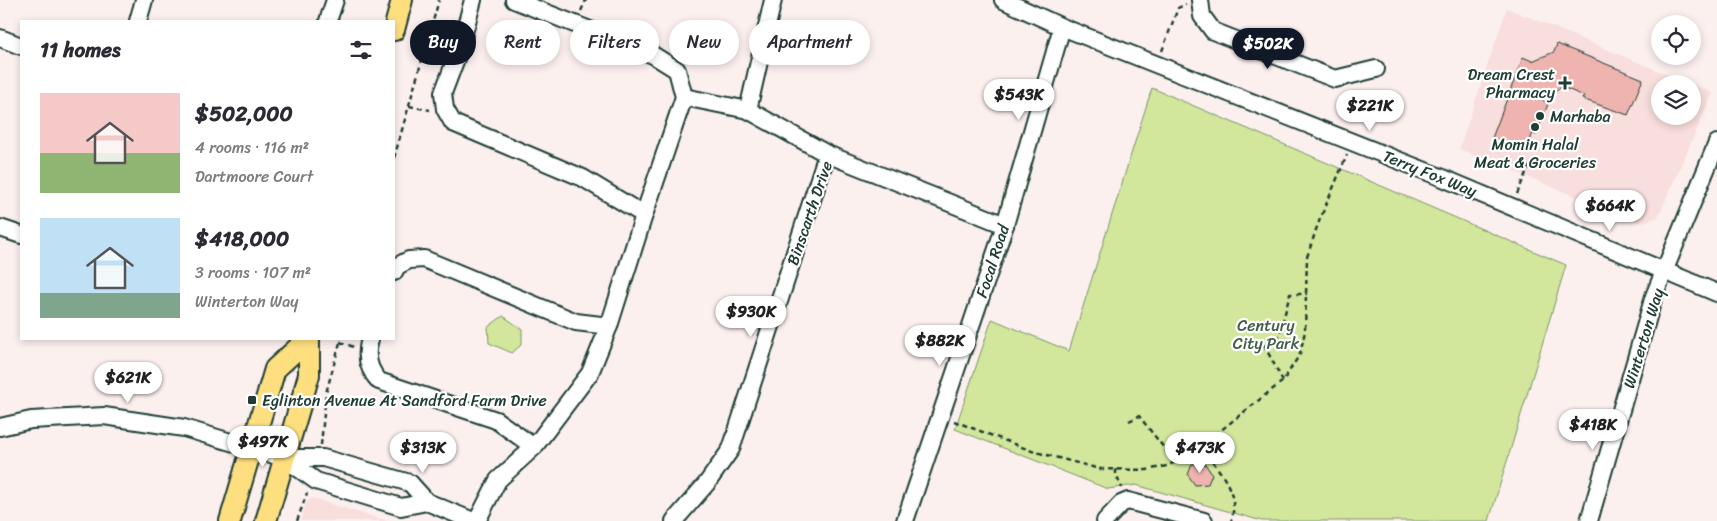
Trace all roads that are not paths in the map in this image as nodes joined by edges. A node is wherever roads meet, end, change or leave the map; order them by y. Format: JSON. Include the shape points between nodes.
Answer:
{"nodes":[{"id":1,"x":144,"y":0,"type":"edge"},
{"id":2,"x":335,"y":0,"type":"edge"},
{"id":3,"x":402,"y":0,"type":"edge"},
{"id":4,"x":473,"y":0,"type":"edge"},
{"id":5,"x":514,"y":0,"type":"edge"},
{"id":6,"x":773,"y":0,"type":"edge"},
{"id":7,"x":1005,"y":0,"type":"edge"},
{"id":8,"x":1200,"y":0,"type":"edge"},
{"id":9,"x":138,"y":20,"type":"edge"},
{"id":10,"x":328,"y":20,"type":"edge"},
{"id":11,"x":395,"y":26,"type":"edge"},
{"id":12,"x":1062,"y":27,"type":"junction"},
{"id":13,"x":0,"y":38,"type":"edge"},
{"id":14,"x":20,"y":46,"type":"edge"},
{"id":15,"x":1376,"y":69,"type":"dead end"},
{"id":16,"x":684,"y":97,"type":"junction"},
{"id":17,"x":748,"y":110,"type":"junction"},
{"id":18,"x":1717,"y":143,"type":"edge"},
{"id":19,"x":827,"y":154,"type":"junction"},
{"id":20,"x":644,"y":215,"type":"junction"},
{"id":21,"x":1005,"y":225,"type":"junction"},
{"id":22,"x":0,"y":228,"type":"edge"},
{"id":23,"x":20,"y":235,"type":"edge"},
{"id":24,"x":395,"y":270,"type":"edge"},
{"id":25,"x":1663,"y":270,"type":"junction"},
{"id":26,"x":1717,"y":292,"type":"edge"},
{"id":27,"x":610,"y":326,"type":"junction"},
{"id":28,"x":307,"y":340,"type":"edge"},
{"id":29,"x":308,"y":340,"type":"edge"},
{"id":30,"x":365,"y":344,"type":"edge"},
{"id":31,"x":0,"y":427,"type":"edge"},
{"id":32,"x":534,"y":447,"type":"junction"},
{"id":33,"x":252,"y":448,"type":"junction"},
{"id":34,"x":284,"y":458,"type":"junction"},
{"id":35,"x":428,"y":502,"type":"junction"},
{"id":36,"x":230,"y":521,"type":"edge"},
{"id":37,"x":266,"y":521,"type":"edge"},
{"id":38,"x":473,"y":521,"type":"edge"},
{"id":39,"x":477,"y":521,"type":"edge"},
{"id":40,"x":674,"y":521,"type":"edge"},
{"id":41,"x":905,"y":521,"type":"edge"},
{"id":42,"x":1105,"y":521,"type":"edge"},
{"id":43,"x":1204,"y":521,"type":"edge"},
{"id":44,"x":1589,"y":521,"type":"edge"}],
"edges":[{"from":1,"to":9,"type":"street"},
{"from":2,"to":10,"type":"street"},
{"from":3,"to":11,"type":"main road"},
{"from":4,"to":20,"type":"street","via":[[443,93],[445,109],[452,123],[583,178]]},
{"from":5,"to":16,"type":"street","via":[[653,55],[678,70]]},
{"from":6,"to":17,"type":"street"},
{"from":7,"to":12,"type":"street","name":"Terry Fox Way"},
{"from":8,"to":15,"type":"street","via":[[1202,16],[1213,31],[1335,79]]},
{"from":12,"to":21,"type":"street","name":"Focal Road"},
{"from":12,"to":25,"type":"street","name":"Terry Fox Way"},
{"from":13,"to":14,"type":"street"},
{"from":16,"to":17,"type":"street"},
{"from":16,"to":20,"type":"street"},
{"from":17,"to":19,"type":"street"},
{"from":18,"to":25,"type":"street","name":"Winterton Way"},
{"from":19,"to":21,"type":"street","name":"Binscarth Drive"},
{"from":19,"to":40,"type":"street","name":"Binscarth Drive","via":[[732,449]]},
{"from":20,"to":27,"type":"street"},
{"from":21,"to":41,"type":"street","name":"Focal Road"},
{"from":22,"to":23,"type":"street"},
{"from":24,"to":27,"type":"street","via":[[409,260],[424,259],[576,322]]},
{"from":25,"to":26,"type":"street","name":"Terry Fox Way"},
{"from":25,"to":44,"type":"street","name":"Winterton Way"},
{"from":27,"to":32,"type":"street","via":[[590,373]]},
{"from":28,"to":33,"type":"main road","via":[[275,369]]},
{"from":29,"to":34,"type":"main road","via":[[309,374]]},
{"from":30,"to":32,"type":"street","via":[[370,372],[379,381],[496,420]]},
{"from":31,"to":33,"type":"street","via":[[31,420],[104,416],[184,428]]},
{"from":32,"to":39,"type":"street","via":[[498,480]]},
{"from":33,"to":34,"type":"street"},
{"from":33,"to":36,"type":"main road"},
{"from":34,"to":35,"type":"street","via":[[323,458],[404,481]]},
{"from":34,"to":35,"type":"street","via":[[316,481],[401,507]]},
{"from":34,"to":37,"type":"main road"},
{"from":35,"to":38,"type":"street"},
{"from":42,"to":43,"type":"street","via":[[1128,501]]}]}
